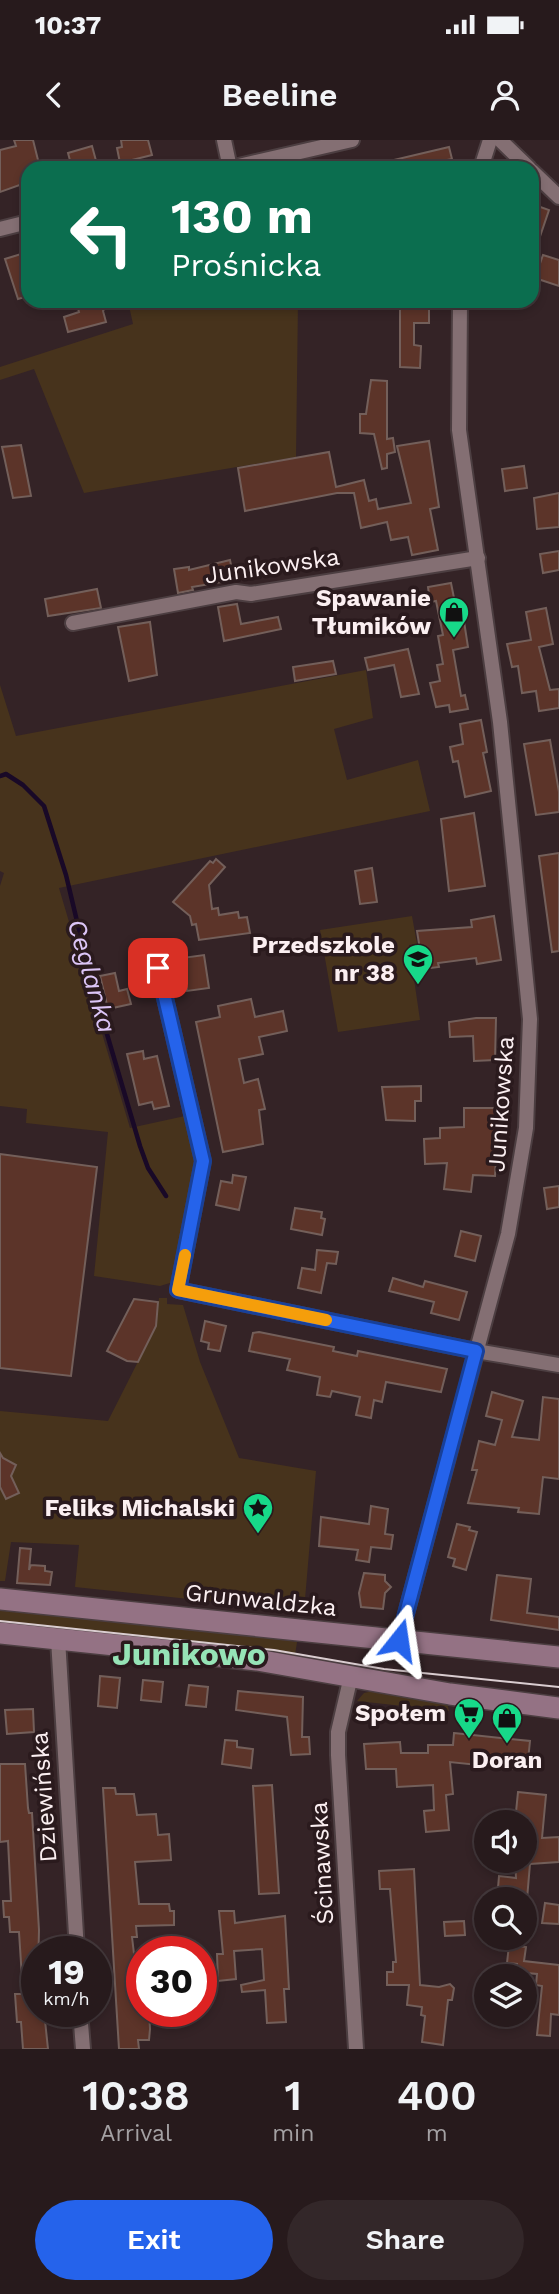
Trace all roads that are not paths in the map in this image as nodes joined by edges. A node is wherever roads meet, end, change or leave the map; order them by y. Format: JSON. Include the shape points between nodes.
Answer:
{"nodes":[{"id":1,"x":224,"y":140,"type":"edge"},
{"id":2,"x":352,"y":140,"type":"edge"},
{"id":3,"x":490,"y":140,"type":"edge"},
{"id":4,"x":500,"y":140,"type":"edge"},
{"id":5,"x":228,"y":161,"type":"edge"},
{"id":6,"x":260,"y":161,"type":"edge"},
{"id":7,"x":483,"y":161,"type":"edge"},
{"id":8,"x":521,"y":161,"type":"edge"},
{"id":9,"x":539,"y":178,"type":"edge"},
{"id":10,"x":559,"y":197,"type":"edge"},
{"id":11,"x":21,"y":224,"type":"edge"},
{"id":12,"x":0,"y":229,"type":"edge"},
{"id":13,"x":460,"y":308,"type":"edge"},
{"id":14,"x":478,"y":558,"type":"junction"},
{"id":15,"x":73,"y":624,"type":"dead end"},
{"id":16,"x":158,"y":968,"type":"dead end"},
{"id":17,"x":476,"y":1351,"type":"junction"},
{"id":18,"x":559,"y":1365,"type":"edge"},
{"id":19,"x":0,"y":1599,"type":"edge"},
{"id":20,"x":0,"y":1633,"type":"edge"},
{"id":21,"x":58,"y":1639,"type":"junction"},
{"id":22,"x":399,"y":1640,"type":"junction"},
{"id":23,"x":559,"y":1657,"type":"edge"},
{"id":24,"x":351,"y":1676,"type":"junction"},
{"id":25,"x":559,"y":1708,"type":"edge"},
{"id":26,"x":76,"y":1936,"type":"edge"},
{"id":27,"x":81,"y":2027,"type":"edge"},
{"id":28,"x":83,"y":2049,"type":"edge"},
{"id":29,"x":356,"y":2049,"type":"edge"}],
"edges":[{"from":1,"to":5,"type":"street"},
{"from":2,"to":6,"type":"street"},
{"from":3,"to":7,"type":"street"},
{"from":4,"to":8,"type":"street"},
{"from":9,"to":10,"type":"street"},
{"from":11,"to":12,"type":"street"},
{"from":13,"to":14,"type":"street","name":"Junikowska","via":[[459,430]]},
{"from":14,"to":15,"type":"street","name":"Junikowska","via":[[251,594],[236,592]]},
{"from":14,"to":17,"type":"street","name":"Junikowska","via":[[500,722],[530,1035],[523,1163]]},
{"from":16,"to":17,"type":"street","via":[[203,1161],[178,1290]]},
{"from":17,"to":18,"type":"street"},
{"from":17,"to":22,"type":"street","name":"Junikowska"},
{"from":19,"to":22,"type":"street","name":"Grunwaldzka"},
{"from":20,"to":21,"type":"street"},
{"from":21,"to":24,"type":"street","via":[[257,1660]]},
{"from":21,"to":26,"type":"street","name":"Dziewińska"},
{"from":22,"to":23,"type":"street","name":"Grunwaldzka"},
{"from":24,"to":25,"type":"street"},
{"from":24,"to":29,"type":"street","name":"Ścinawska","via":[[338,1732],[338,1755]]},
{"from":27,"to":28,"type":"street"}]}
